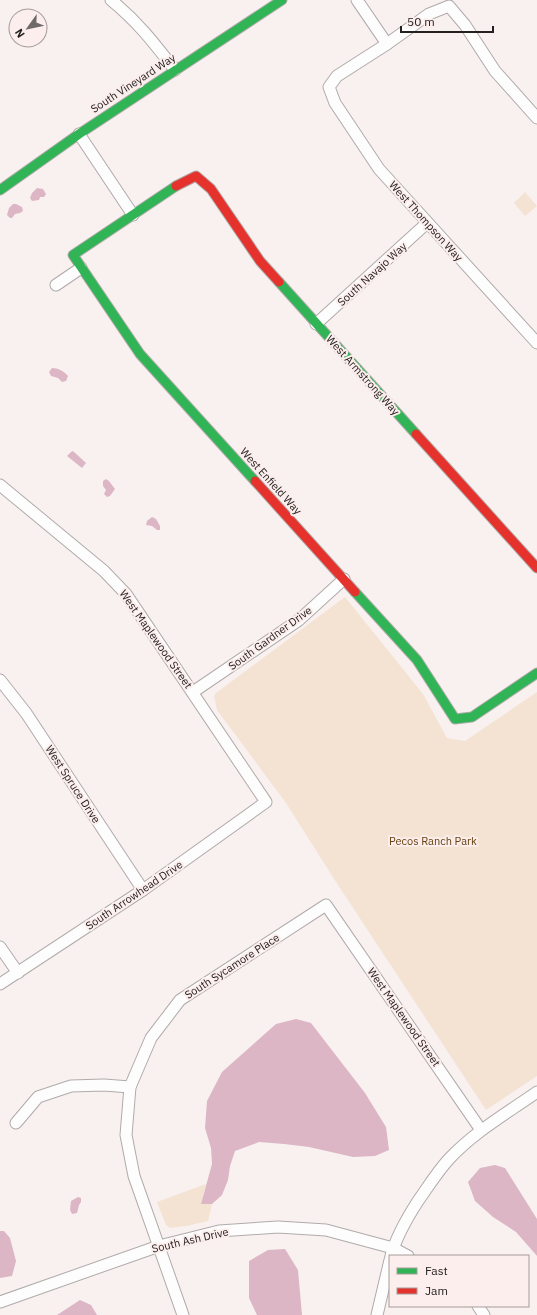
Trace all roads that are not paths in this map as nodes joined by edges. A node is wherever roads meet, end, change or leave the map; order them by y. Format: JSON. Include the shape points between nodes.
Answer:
{"nodes":[{"id":1,"x":111,"y":0,"type":"edge"},
{"id":2,"x":282,"y":0,"type":"edge"},
{"id":3,"x":357,"y":0,"type":"edge"},
{"id":4,"x":387,"y":44,"type":"junction"},
{"id":5,"x":175,"y":70,"type":"junction"},
{"id":6,"x":537,"y":118,"type":"edge"},
{"id":7,"x":78,"y":134,"type":"junction"},
{"id":8,"x":0,"y":190,"type":"edge"},
{"id":9,"x":133,"y":215,"type":"junction"},
{"id":10,"x":427,"y":223,"type":"junction"},
{"id":11,"x":81,"y":268,"type":"junction"},
{"id":12,"x":56,"y":285,"type":"dead end"},
{"id":13,"x":316,"y":324,"type":"junction"},
{"id":14,"x":537,"y":343,"type":"edge"},
{"id":15,"x":0,"y":485,"type":"edge"},
{"id":16,"x":537,"y":568,"type":"edge"},
{"id":17,"x":344,"y":579,"type":"junction"},
{"id":18,"x":537,"y":673,"type":"edge"},
{"id":19,"x":0,"y":680,"type":"edge"},
{"id":20,"x":193,"y":692,"type":"junction"},
{"id":21,"x":266,"y":802,"type":"joint"},
{"id":22,"x":142,"y":890,"type":"junction"},
{"id":23,"x":326,"y":905,"type":"joint"},
{"id":24,"x":0,"y":947,"type":"edge"},
{"id":25,"x":18,"y":973,"type":"junction"},
{"id":26,"x":0,"y":984,"type":"edge"},
{"id":27,"x":130,"y":1087,"type":"junction"},
{"id":28,"x":537,"y":1092,"type":"edge"},
{"id":29,"x":16,"y":1123,"type":"dead end"},
{"id":30,"x":482,"y":1130,"type":"junction"},
{"id":31,"x":159,"y":1246,"type":"junction"},
{"id":32,"x":392,"y":1252,"type":"edge"},
{"id":33,"x":404,"y":1255,"type":"edge"},
{"id":34,"x":389,"y":1264,"type":"edge"},
{"id":35,"x":0,"y":1302,"type":"edge"},
{"id":36,"x":183,"y":1315,"type":"edge"},
{"id":37,"x":377,"y":1315,"type":"edge"}],
"edges":[{"from":1,"to":5,"type":"street","via":[[148,35]]},
{"from":2,"to":5,"type":"street","name":"South Vineyard Way"},
{"from":3,"to":4,"type":"street"},
{"from":4,"to":6,"type":"street","via":[[428,14],[449,6],[465,25],[495,71]]},
{"from":4,"to":10,"type":"street","name":"West Thompson Way","via":[[337,76],[329,88],[335,103],[379,169]]},
{"from":5,"to":7,"type":"street","name":"South Vineyard Way"},
{"from":7,"to":8,"type":"street","name":"South Vineyard Way"},
{"from":7,"to":9,"type":"street"},
{"from":9,"to":11,"type":"street","name":"West Enfield Way","via":[[73,255]]},
{"from":9,"to":13,"type":"street","name":"West Armstrong Way","via":[[176,186],[196,176],[211,189],[260,261]]},
{"from":10,"to":13,"type":"street","name":"South Navajo Way"},
{"from":10,"to":14,"type":"street","name":"West Thompson Way"},
{"from":11,"to":12,"type":"street"},
{"from":11,"to":17,"type":"street","name":"West Enfield Way","via":[[140,354]]},
{"from":13,"to":16,"type":"street","name":"West Armstrong Way"},
{"from":15,"to":20,"type":"street","name":"West Maplewood Street","via":[[104,571],[126,594]]},
{"from":17,"to":18,"type":"street","name":"West Enfield Way","via":[[417,660],[455,719],[472,717]]},
{"from":17,"to":20,"type":"street","name":"South Gardner Drive","via":[[299,620]]},
{"from":19,"to":22,"type":"street","name":"West Spruce Drive","via":[[26,713]]},
{"from":20,"to":21,"type":"street","name":"West Maplewood Street"},
{"from":21,"to":22,"type":"street","name":"South Arrowhead Drive"},
{"from":22,"to":25,"type":"street","name":"South Arrowhead Drive"},
{"from":23,"to":27,"type":"street","name":"South Sycamore Place","via":[[180,1000],[151,1038]]},
{"from":23,"to":30,"type":"street","name":"West Maplewood Street"},
{"from":24,"to":25,"type":"street"},
{"from":25,"to":26,"type":"street","name":"South Arrowhead Drive"},
{"from":27,"to":29,"type":"street","via":[[71,1086],[38,1097]]},
{"from":27,"to":31,"type":"street","name":"South Sycamore Place","via":[[126,1135],[134,1176]]},
{"from":28,"to":30,"type":"street"},
{"from":30,"to":32,"type":"street","via":[[449,1159],[429,1185],[410,1214]]},
{"from":31,"to":32,"type":"street","name":"South Ash Drive","via":[[219,1231],[278,1227],[326,1230]]},
{"from":31,"to":35,"type":"street","name":"South Ash Drive"},
{"from":31,"to":36,"type":"street","name":"South Sycamore Place"},
{"from":32,"to":33,"type":"street","name":"South Ash Drive"},
{"from":34,"to":37,"type":"street"}]}
